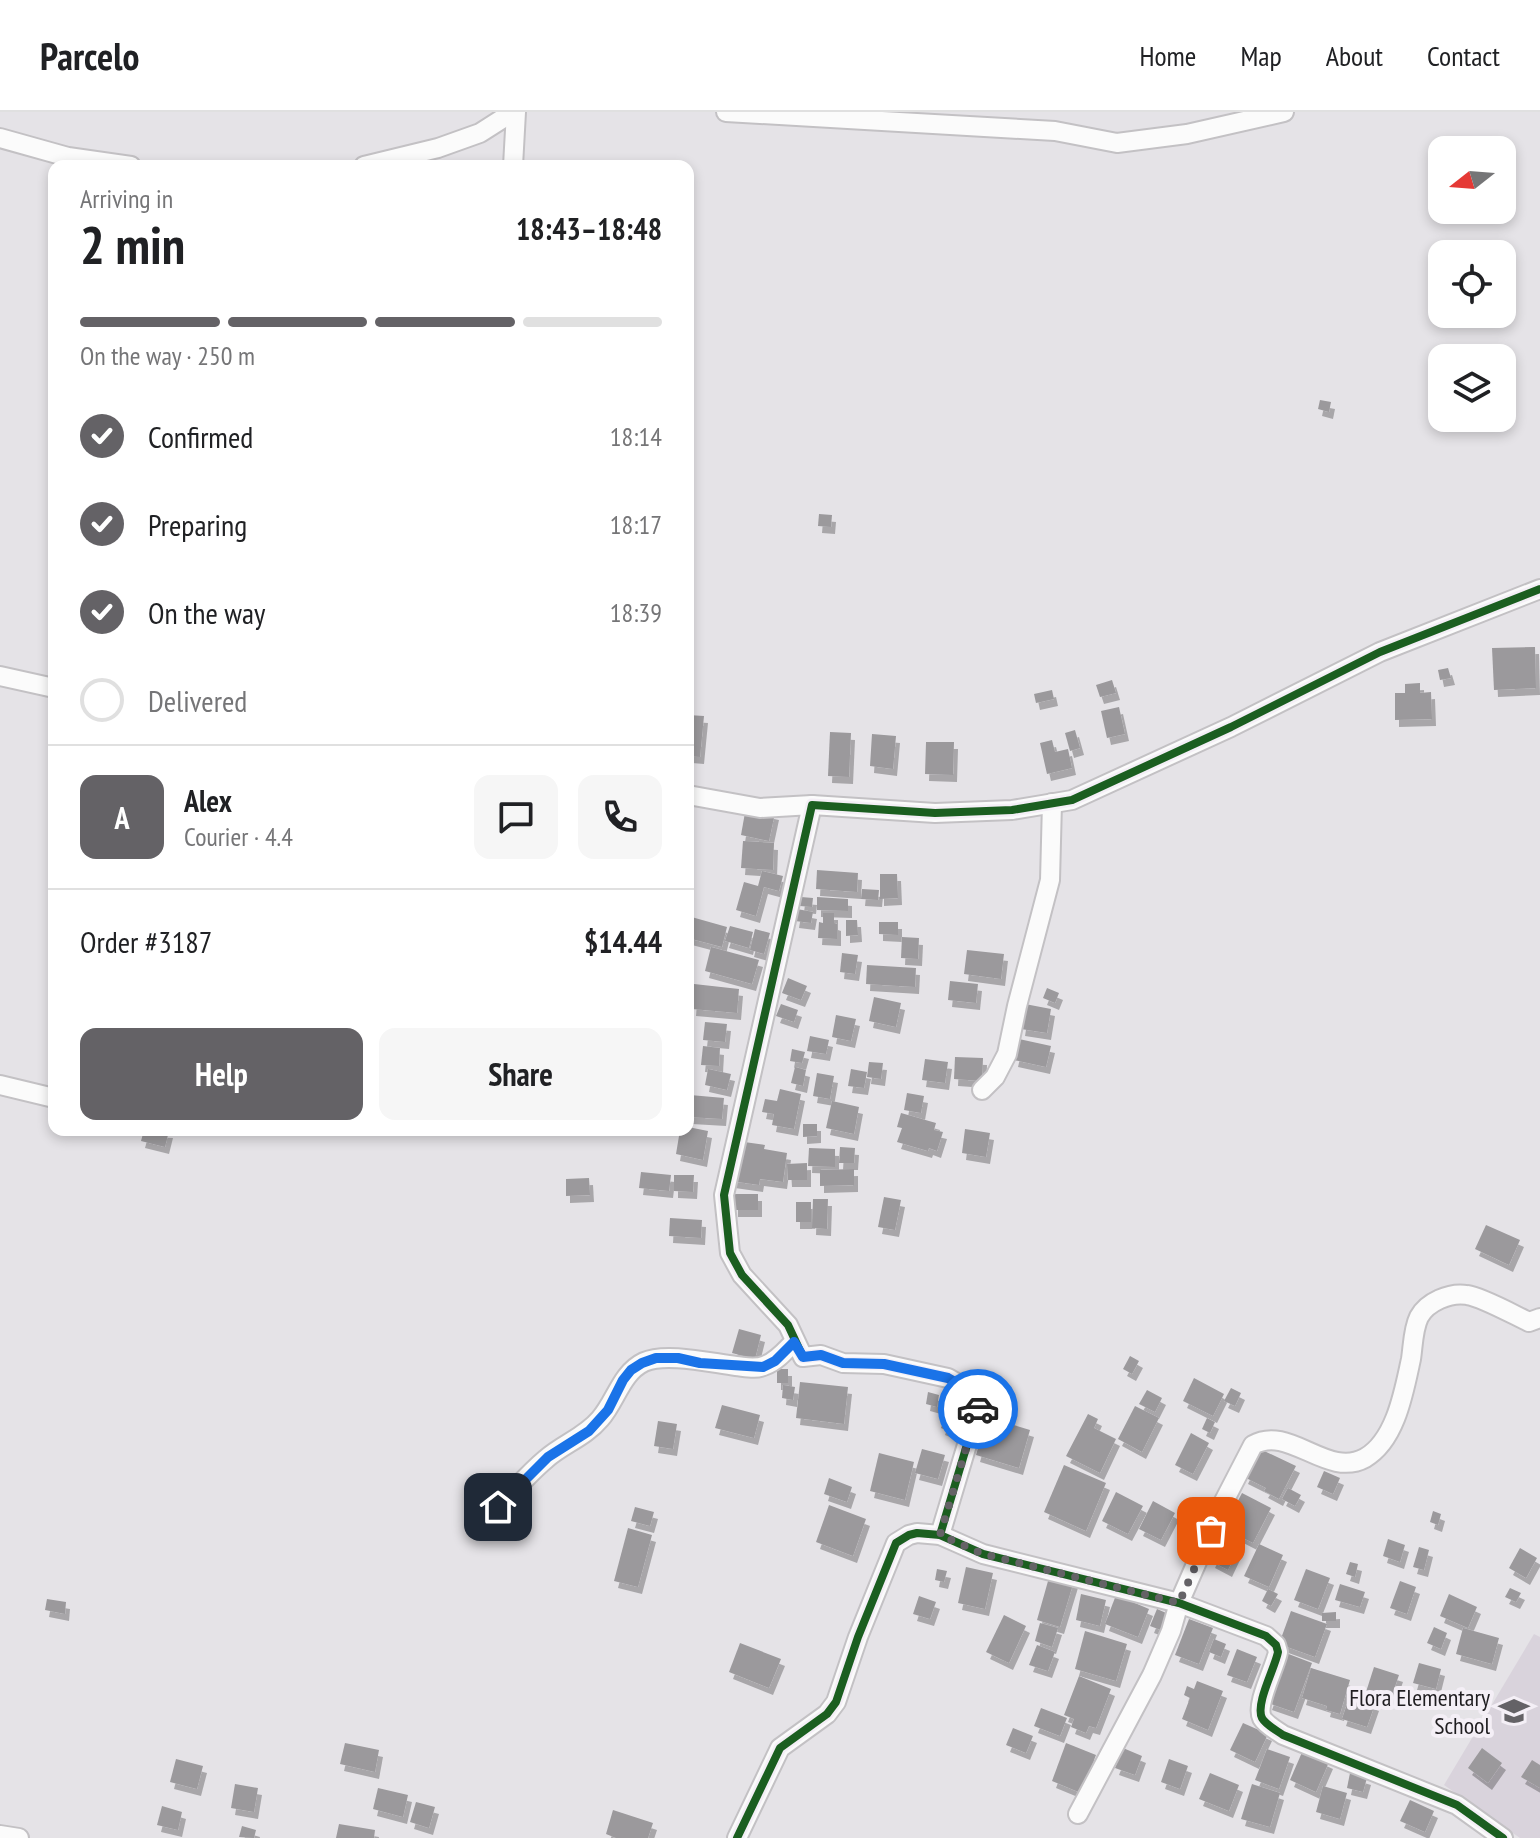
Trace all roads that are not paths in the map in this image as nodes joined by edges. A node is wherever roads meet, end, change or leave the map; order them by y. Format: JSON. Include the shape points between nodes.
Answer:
{"nodes":[{"id":1,"x":514,"y":112,"type":"edge"},
{"id":2,"x":726,"y":112,"type":"edge"},
{"id":3,"x":1284,"y":112,"type":"edge"},
{"id":4,"x":0,"y":138,"type":"edge"},
{"id":5,"x":89,"y":160,"type":"edge"},
{"id":6,"x":389,"y":160,"type":"edge"},
{"id":7,"x":513,"y":160,"type":"edge"},
{"id":8,"x":1540,"y":589,"type":"edge"},
{"id":9,"x":0,"y":676,"type":"edge"},
{"id":10,"x":48,"y":687,"type":"edge"},
{"id":11,"x":694,"y":796,"type":"edge"},
{"id":12,"x":1052,"y":803,"type":"junction"},
{"id":13,"x":812,"y":805,"type":"junction"},
{"id":14,"x":0,"y":1085,"type":"edge"},
{"id":15,"x":982,"y":1090,"type":"dead end"},
{"id":16,"x":48,"y":1097,"type":"edge"},
{"id":17,"x":1540,"y":1318,"type":"edge"},
{"id":18,"x":794,"y":1342,"type":"junction"},
{"id":19,"x":498,"y":1507,"type":"dead end"},
{"id":20,"x":940,"y":1535,"type":"junction"},
{"id":21,"x":1179,"y":1603,"type":"junction"},
{"id":22,"x":1078,"y":1814,"type":"dead end"},
{"id":23,"x":0,"y":1835,"type":"edge"},
{"id":24,"x":19,"y":1838,"type":"edge"},
{"id":25,"x":737,"y":1838,"type":"edge"},
{"id":26,"x":1503,"y":1838,"type":"edge"}],
"edges":[{"from":1,"to":6,"type":"street","via":[[480,133]]},
{"from":1,"to":7,"type":"street"},
{"from":2,"to":3,"type":"street","via":[[1055,131],[1117,143]]},
{"from":4,"to":5,"type":"street"},
{"from":8,"to":12,"type":"street","via":[[1380,652],[1142,769],[1072,800]]},
{"from":9,"to":10,"type":"street"},
{"from":11,"to":13,"type":"street","via":[[760,808]]},
{"from":12,"to":13,"type":"street","via":[[935,813]]},
{"from":12,"to":15,"type":"street","via":[[1050,880],[1007,1054]]},
{"from":13,"to":18,"type":"street","via":[[724,1195],[730,1253],[742,1275],[788,1325]]},
{"from":14,"to":16,"type":"street"},
{"from":17,"to":21,"type":"street","via":[[1529,1322],[1467,1295],[1431,1304],[1417,1322],[1400,1404],[1377,1448],[1355,1462],[1339,1463],[1270,1439],[1253,1445]]},
{"from":18,"to":19,"type":"street","via":[[763,1367],[678,1358],[642,1363],[623,1380],[608,1410],[589,1431],[548,1457]]},
{"from":18,"to":20,"type":"street","via":[[803,1357],[884,1364],[948,1378],[974,1393],[978,1408]]},
{"from":20,"to":21,"type":"street","via":[[983,1554]]},
{"from":20,"to":25,"type":"street","via":[[917,1533],[896,1543],[836,1702],[780,1748]]},
{"from":21,"to":22,"type":"street","via":[[1152,1675]]},
{"from":21,"to":26,"type":"street","via":[[1266,1636],[1276,1645],[1260,1707],[1268,1725],[1457,1805]]},
{"from":23,"to":24,"type":"street"}]}
